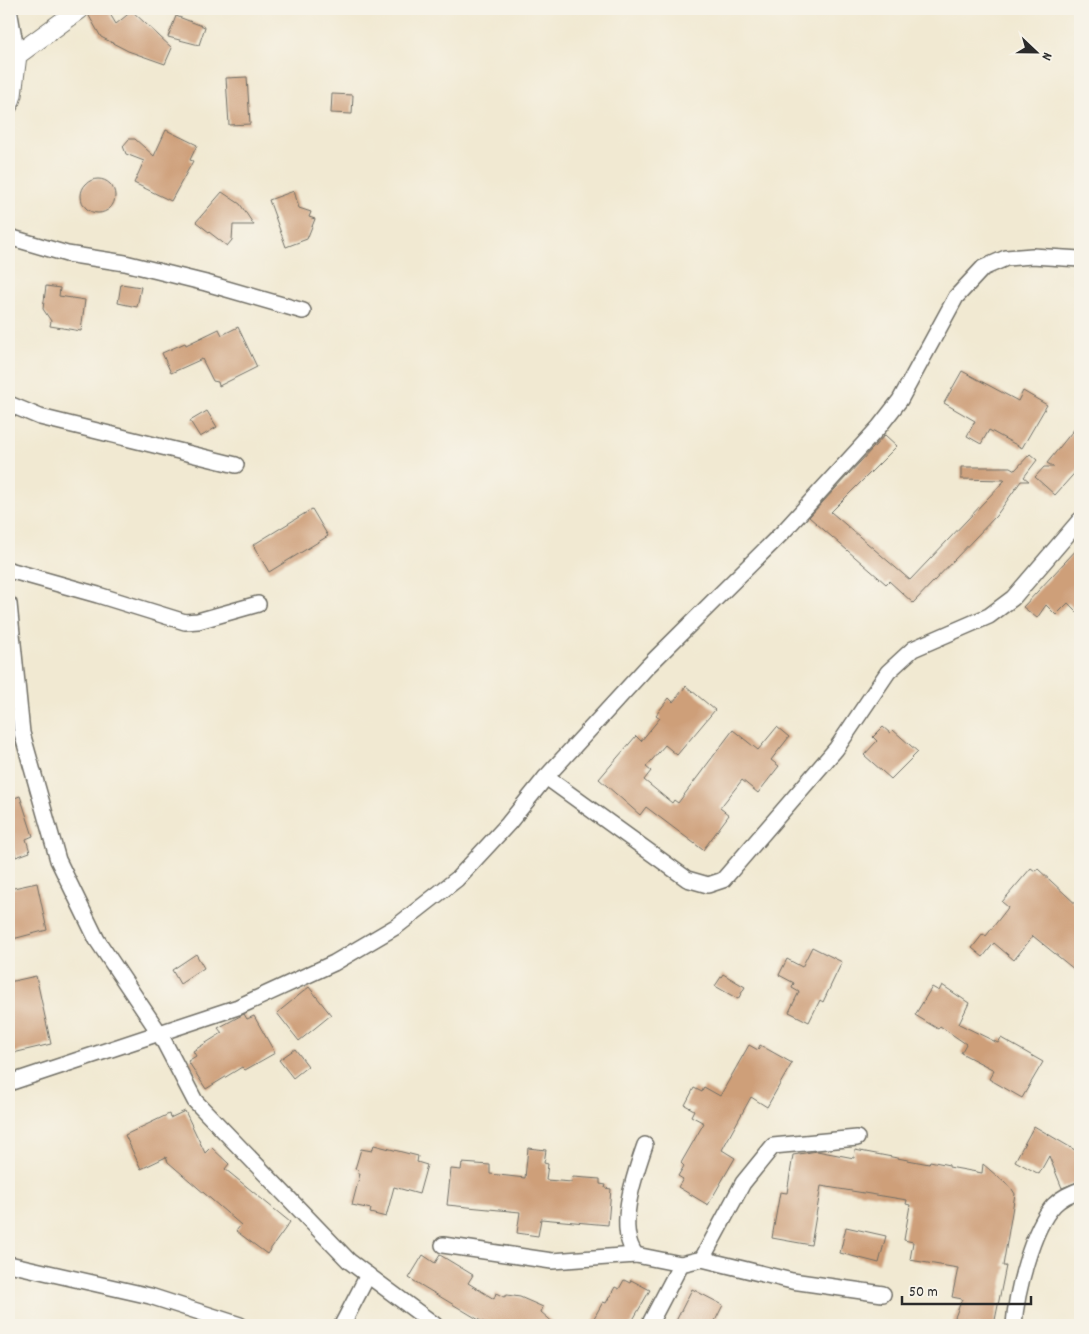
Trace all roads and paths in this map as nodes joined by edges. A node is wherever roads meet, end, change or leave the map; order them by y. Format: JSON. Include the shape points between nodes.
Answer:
{"nodes":[{"id":1,"x":9,"y":9,"type":"edge"},
{"id":2,"x":80,"y":9,"type":"edge"},
{"id":3,"x":17,"y":55,"type":"junction"},
{"id":4,"x":10,"y":98,"type":"edge"},
{"id":5,"x":9,"y":237,"type":"edge"},
{"id":6,"x":1080,"y":259,"type":"edge"},
{"id":7,"x":303,"y":311,"type":"dead end"},
{"id":8,"x":9,"y":404,"type":"edge"},
{"id":9,"x":236,"y":465,"type":"dead end"},
{"id":10,"x":1080,"y":520,"type":"edge"},
{"id":11,"x":9,"y":570,"type":"edge"},
{"id":12,"x":9,"y":604,"type":"edge"},
{"id":13,"x":258,"y":604,"type":"dead end"},
{"id":14,"x":546,"y":777,"type":"junction"},
{"id":15,"x":160,"y":1034,"type":"junction"},
{"id":16,"x":9,"y":1083,"type":"edge"},
{"id":17,"x":857,"y":1138,"type":"dead end"},
{"id":18,"x":645,"y":1145,"type":"dead end"},
{"id":19,"x":1080,"y":1190,"type":"edge"},
{"id":20,"x":443,"y":1245,"type":"dead end"},
{"id":21,"x":636,"y":1255,"type":"junction"},
{"id":22,"x":702,"y":1259,"type":"junction"},
{"id":23,"x":9,"y":1264,"type":"edge"},
{"id":24,"x":681,"y":1264,"type":"junction"},
{"id":25,"x":368,"y":1275,"type":"junction"},
{"id":26,"x":883,"y":1294,"type":"dead end"},
{"id":27,"x":240,"y":1325,"type":"edge"},
{"id":28,"x":342,"y":1325,"type":"edge"},
{"id":29,"x":435,"y":1325,"type":"edge"},
{"id":30,"x":649,"y":1325,"type":"edge"},
{"id":31,"x":1014,"y":1325,"type":"edge"}],
"edges":[{"from":1,"to":3,"type":"street"},
{"from":2,"to":3,"type":"street"},
{"from":3,"to":4,"type":"street"},
{"from":5,"to":7,"type":"street","via":[[67,254],[206,283]]},
{"from":6,"to":14,"type":"street","via":[[1006,258],[983,268],[956,296],[900,400],[879,427],[783,532],[648,667]]},
{"from":8,"to":9,"type":"street","via":[[40,418]]},
{"from":10,"to":14,"type":"street","via":[[1013,598],[989,616],[913,649],[888,672],[836,749],[723,880],[708,885],[687,879]]},
{"from":11,"to":13,"type":"street","via":[[185,622],[206,620]]},
{"from":12,"to":15,"type":"street","via":[[22,733],[58,860],[97,940]]},
{"from":14,"to":15,"type":"street","via":[[508,824],[456,879],[397,926],[334,963],[238,1006]]},
{"from":15,"to":16,"type":"street"},
{"from":15,"to":25,"type":"street","via":[[195,1101],[349,1261]]},
{"from":17,"to":22,"type":"street","via":[[773,1146],[743,1183]]},
{"from":18,"to":21,"type":"street","via":[[630,1196],[627,1229],[630,1247]]},
{"from":19,"to":31,"type":"street","via":[[1053,1206],[1044,1220],[1022,1282]]},
{"from":20,"to":21,"type":"street","via":[[552,1261]]},
{"from":21,"to":24,"type":"street"},
{"from":22,"to":24,"type":"street"},
{"from":22,"to":26,"type":"street","via":[[792,1281]]},
{"from":23,"to":27,"type":"street","via":[[150,1296]]},
{"from":24,"to":30,"type":"street"},
{"from":25,"to":28,"type":"street"},
{"from":25,"to":29,"type":"street"}]}
